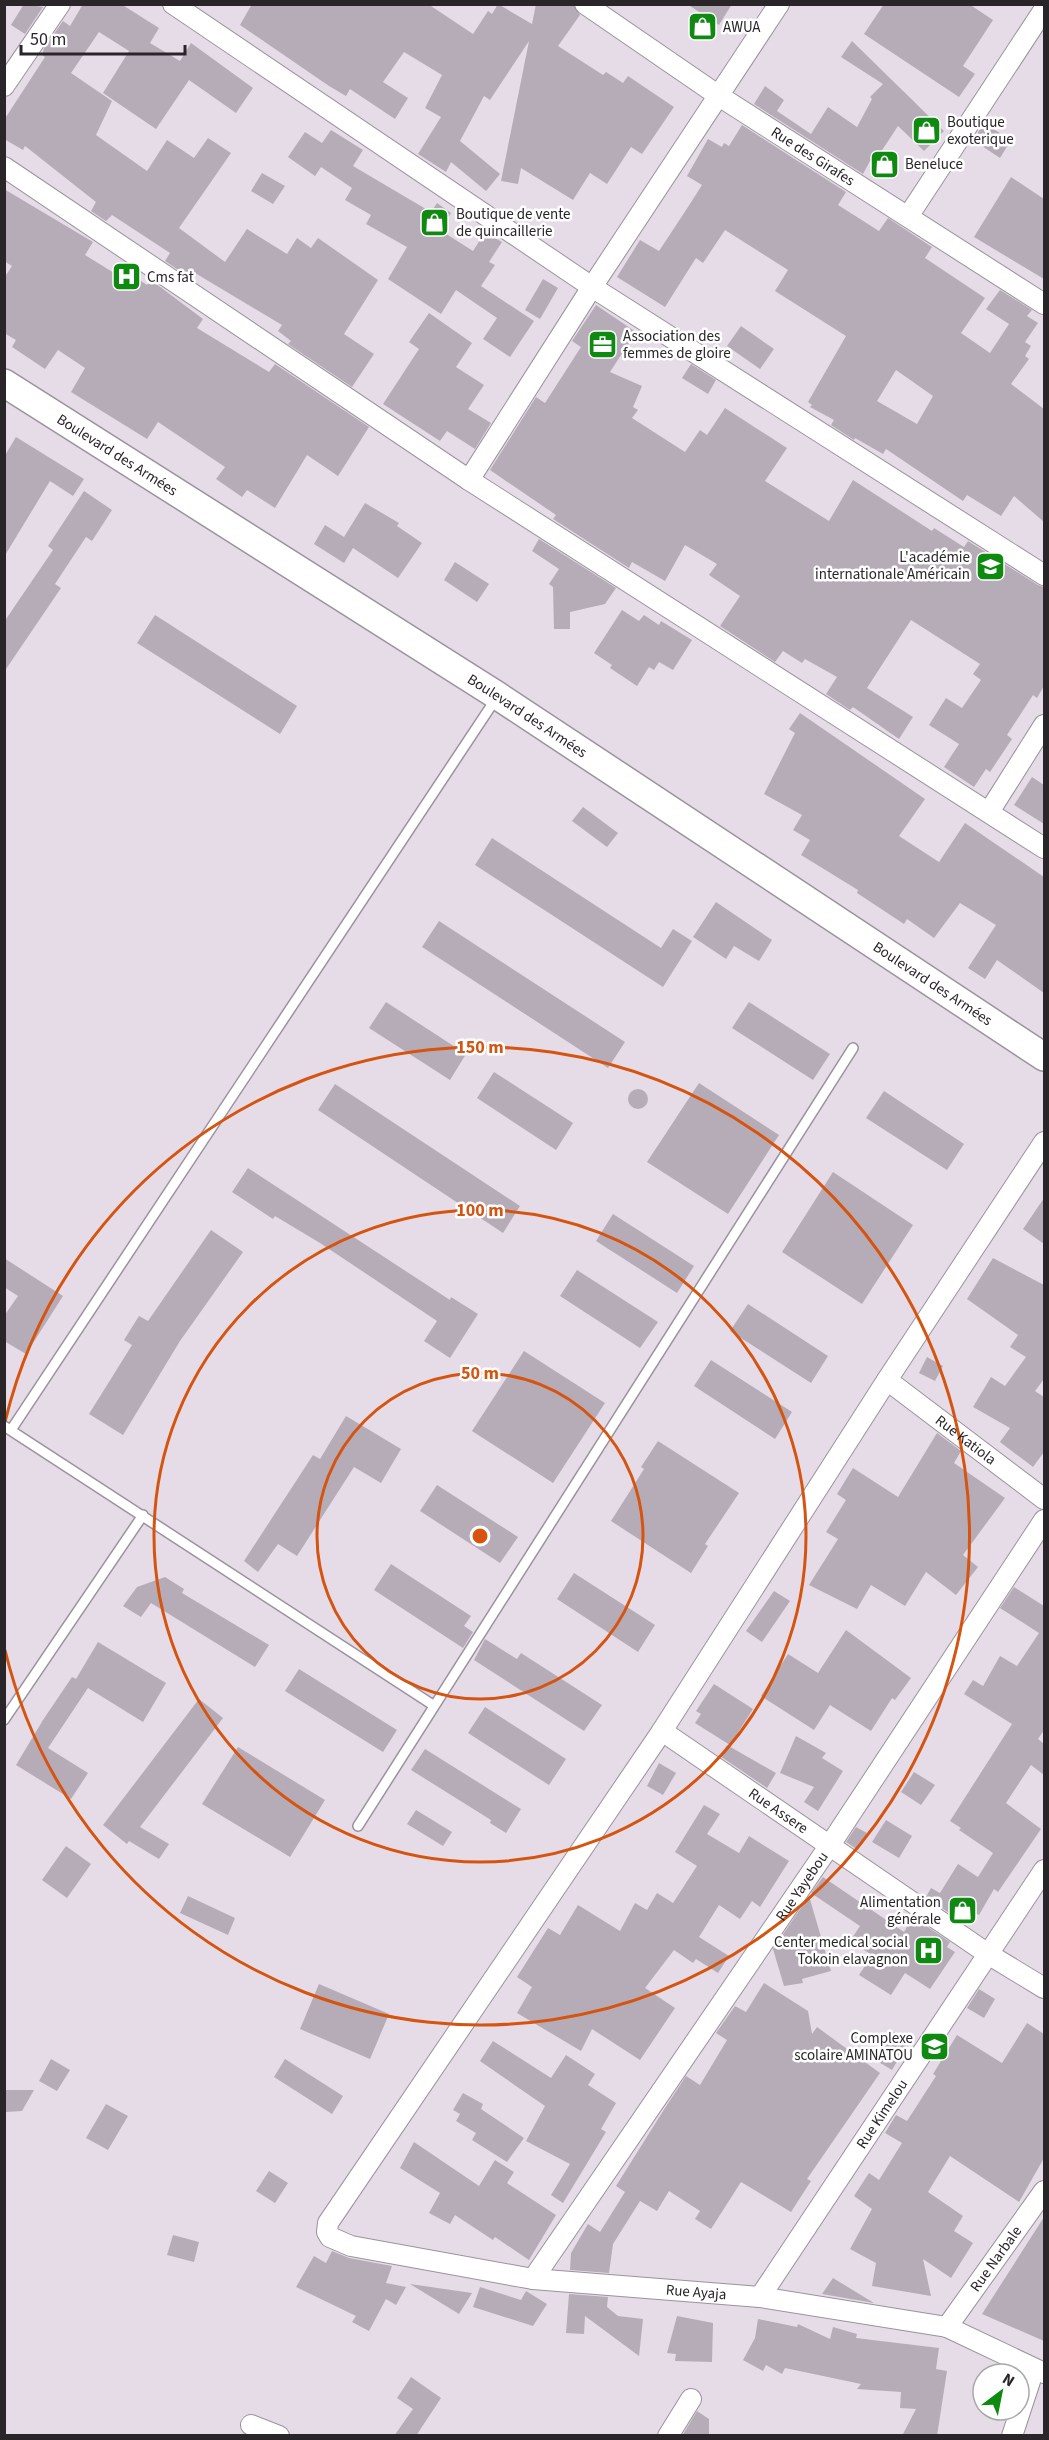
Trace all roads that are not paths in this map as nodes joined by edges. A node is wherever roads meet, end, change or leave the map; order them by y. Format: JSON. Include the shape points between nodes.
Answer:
{"nodes":[{"id":1,"x":60,"y":4,"type":"edge"},
{"id":2,"x":173,"y":4,"type":"edge"},
{"id":3,"x":585,"y":4,"type":"edge"},
{"id":4,"x":779,"y":4,"type":"edge"},
{"id":5,"x":1040,"y":9,"type":"edge"},
{"id":6,"x":4,"y":86,"type":"edge"},
{"id":7,"x":719,"y":96,"type":"junction"},
{"id":8,"x":4,"y":167,"type":"edge"},
{"id":9,"x":909,"y":215,"type":"junction"},
{"id":10,"x":592,"y":287,"type":"junction"},
{"id":11,"x":1044,"y":304,"type":"edge"},
{"id":12,"x":4,"y":383,"type":"edge"},
{"id":13,"x":469,"y":480,"type":"junction"},
{"id":14,"x":1044,"y":575,"type":"edge"},
{"id":15,"x":498,"y":696,"type":"junction"},
{"id":16,"x":1044,"y":725,"type":"edge"},
{"id":17,"x":989,"y":812,"type":"junction"},
{"id":18,"x":1044,"y":848,"type":"edge"},
{"id":19,"x":853,"y":1048,"type":"dead end"},
{"id":20,"x":1044,"y":1057,"type":"edge"},
{"id":21,"x":1044,"y":1142,"type":"edge"},
{"id":22,"x":887,"y":1380,"type":"junction"},
{"id":23,"x":8,"y":1428,"type":"edge"},
{"id":24,"x":1044,"y":1499,"type":"edge"},
{"id":25,"x":143,"y":1515,"type":"junction"},
{"id":26,"x":1044,"y":1520,"type":"edge"},
{"id":27,"x":433,"y":1705,"type":"junction"},
{"id":28,"x":4,"y":1720,"type":"edge"},
{"id":29,"x":662,"y":1731,"type":"junction"},
{"id":30,"x":357,"y":1826,"type":"dead end"},
{"id":31,"x":830,"y":1845,"type":"junction"},
{"id":32,"x":1044,"y":1870,"type":"edge"},
{"id":33,"x":988,"y":1954,"type":"junction"},
{"id":34,"x":1044,"y":1988,"type":"edge"},
{"id":35,"x":1044,"y":2191,"type":"edge"},
{"id":36,"x":533,"y":2279,"type":"junction"},
{"id":37,"x":760,"y":2297,"type":"junction"},
{"id":38,"x":947,"y":2327,"type":"junction"},
{"id":39,"x":1039,"y":2371,"type":"edge"},
{"id":40,"x":691,"y":2399,"type":"dead end"},
{"id":41,"x":251,"y":2425,"type":"dead end"},
{"id":42,"x":279,"y":2436,"type":"edge"},
{"id":43,"x":668,"y":2436,"type":"edge"},
{"id":44,"x":1012,"y":2436,"type":"edge"}],
"edges":[{"from":1,"to":6,"type":"street"},
{"from":2,"to":10,"type":"street"},
{"from":3,"to":7,"type":"street","name":"Rue des Girafes"},
{"from":4,"to":7,"type":"street"},
{"from":5,"to":9,"type":"street"},
{"from":7,"to":9,"type":"street","name":"Rue des Girafes"},
{"from":7,"to":10,"type":"street"},
{"from":8,"to":13,"type":"street"},
{"from":9,"to":11,"type":"street","name":"Rue des Girafes"},
{"from":10,"to":13,"type":"street"},
{"from":10,"to":14,"type":"street"},
{"from":12,"to":15,"type":"street","name":"Boulevard des Armées"},
{"from":13,"to":17,"type":"street"},
{"from":15,"to":20,"type":"street","name":"Boulevard des Armées"},
{"from":15,"to":23,"type":"lane"},
{"from":16,"to":17,"type":"street"},
{"from":17,"to":18,"type":"street"},
{"from":19,"to":27,"type":"lane"},
{"from":21,"to":22,"type":"street"},
{"from":22,"to":24,"type":"street","name":"Rue Katiola"},
{"from":22,"to":29,"type":"street"},
{"from":23,"to":25,"type":"lane"},
{"from":25,"to":27,"type":"lane"},
{"from":25,"to":28,"type":"lane"},
{"from":26,"to":31,"type":"street","name":"Rue Yayebou"},
{"from":27,"to":30,"type":"lane"},
{"from":29,"to":31,"type":"street","name":"Rue Assere"},
{"from":29,"to":36,"type":"street","name":"Rue Ayaja","via":[[328,2223],[330,2237],[351,2246]]},
{"from":31,"to":33,"type":"street","name":"Rue Assere"},
{"from":31,"to":36,"type":"street","name":"Rue Yayebou"},
{"from":32,"to":33,"type":"street","name":"Rue Kimelou"},
{"from":33,"to":34,"type":"street","name":"Rue Assere"},
{"from":33,"to":37,"type":"street","name":"Rue Kimelou"},
{"from":35,"to":38,"type":"street","name":"Rue Narbale"},
{"from":36,"to":37,"type":"street","name":"Rue Ayaja"},
{"from":37,"to":38,"type":"street","name":"Rue Ayaja"},
{"from":38,"to":39,"type":"street","name":"Rue Ayaja"},
{"from":39,"to":44,"type":"street"},
{"from":40,"to":43,"type":"street"},
{"from":41,"to":42,"type":"street"}]}
